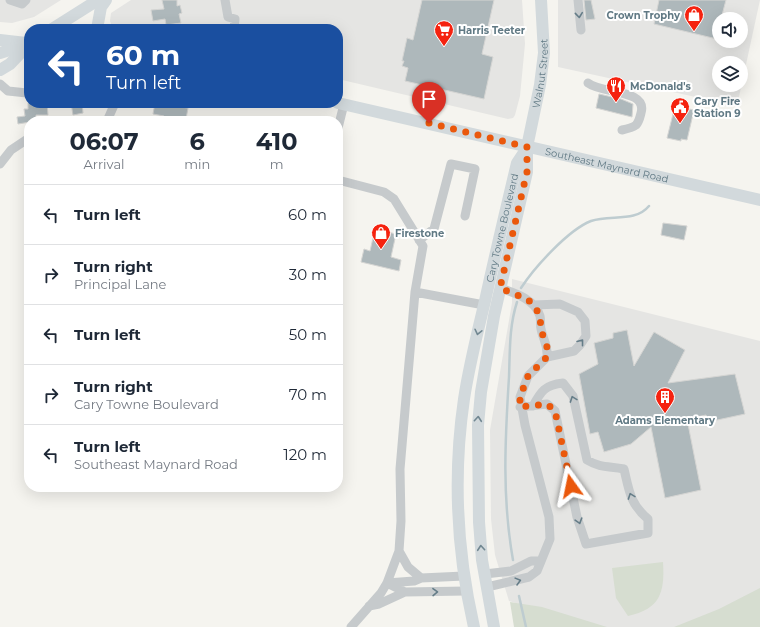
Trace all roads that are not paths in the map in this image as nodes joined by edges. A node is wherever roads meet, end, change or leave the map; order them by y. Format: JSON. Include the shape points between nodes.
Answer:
{"nodes":[{"id":1,"x":10,"y":0,"type":"edge"},
{"id":2,"x":26,"y":0,"type":"edge"},
{"id":3,"x":98,"y":0,"type":"edge"},
{"id":4,"x":106,"y":0,"type":"edge"},
{"id":5,"x":225,"y":0,"type":"edge"},
{"id":6,"x":541,"y":0,"type":"edge"},
{"id":7,"x":578,"y":0,"type":"edge"},
{"id":8,"x":60,"y":24,"type":"edge"},
{"id":9,"x":98,"y":24,"type":"edge"},
{"id":10,"x":235,"y":24,"type":"edge"},
{"id":11,"x":581,"y":30,"type":"dead end"},
{"id":12,"x":0,"y":40,"type":"edge"},
{"id":13,"x":24,"y":42,"type":"edge"},
{"id":14,"x":24,"y":45,"type":"edge"},
{"id":15,"x":24,"y":49,"type":"edge"},
{"id":16,"x":0,"y":53,"type":"edge"},
{"id":17,"x":0,"y":70,"type":"edge"},
{"id":18,"x":588,"y":83,"type":"dead end"},
{"id":19,"x":0,"y":84,"type":"edge"},
{"id":20,"x":24,"y":93,"type":"edge"},
{"id":21,"x":343,"y":103,"type":"edge"},
{"id":22,"x":622,"y":130,"type":"dead end"},
{"id":23,"x":24,"y":141,"type":"edge"},
{"id":24,"x":527,"y":147,"type":"junction"},
{"id":25,"x":0,"y":164,"type":"edge"},
{"id":26,"x":343,"y":181,"type":"edge"},
{"id":27,"x":760,"y":200,"type":"edge"},
{"id":28,"x":465,"y":216,"type":"dead end"},
{"id":29,"x":419,"y":240,"type":"junction"},
{"id":30,"x":500,"y":288,"type":"junction"},
{"id":31,"x":415,"y":292,"type":"junction"},
{"id":32,"x":484,"y":305,"type":"junction"},
{"id":33,"x":534,"y":305,"type":"junction"},
{"id":34,"x":547,"y":357,"type":"junction"},
{"id":35,"x":534,"y":406,"type":"junction"},
{"id":36,"x":520,"y":407,"type":"junction"},
{"id":37,"x":399,"y":551,"type":"junction"},
{"id":38,"x":540,"y":561,"type":"junction"},
{"id":39,"x":485,"y":574,"type":"junction"},
{"id":40,"x":464,"y":576,"type":"junction"},
{"id":41,"x":421,"y":578,"type":"junction"},
{"id":42,"x":387,"y":582,"type":"junction"},
{"id":43,"x":487,"y":587,"type":"junction"},
{"id":44,"x":466,"y":591,"type":"junction"},
{"id":45,"x":405,"y":592,"type":"junction"},
{"id":46,"x":369,"y":606,"type":"junction"},
{"id":47,"x":351,"y":627,"type":"edge"},
{"id":48,"x":474,"y":627,"type":"edge"},
{"id":49,"x":494,"y":627,"type":"edge"}],
"edges":[{"from":1,"to":2,"type":"street","via":[[22,4]]},
{"from":3,"to":8,"type":"main road"},
{"from":4,"to":9,"type":"main road","via":[[101,7]]},
{"from":5,"to":10,"type":"street","via":[[228,17],[235,20]]},
{"from":6,"to":24,"type":"main road","name":"Walnut Street","via":[[544,52],[536,112]]},
{"from":7,"to":11,"type":"street","one_way":true},
{"from":12,"to":13,"type":"main road"},
{"from":14,"to":16,"type":"main road"},
{"from":15,"to":17,"type":"main road","via":[[10,64]]},
{"from":18,"to":22,"type":"street","via":[[594,88],[636,97],[641,102],[638,124]]},
{"from":19,"to":20,"type":"street","via":[[8,91]]},
{"from":21,"to":24,"type":"main road","name":"Southeast Maynard Road"},
{"from":23,"to":25,"type":"street","via":[[11,150]]},
{"from":24,"to":27,"type":"main road","name":"Southeast Maynard Road"},
{"from":24,"to":30,"type":"main road","name":"Cary Towne Boulevard","via":[[527,172]]},
{"from":24,"to":32,"type":"main road","name":"Cary Towne Boulevard","via":[[516,163]]},
{"from":26,"to":29,"type":"street","via":[[384,192],[394,199]]},
{"from":28,"to":29,"type":"street","via":[[475,169],[452,164],[434,229]]},
{"from":29,"to":31,"type":"street","via":[[422,246]]},
{"from":30,"to":33,"type":"street","via":[[527,299]]},
{"from":39,"to":30,"type":"main road","name":"Cary Towne Boulevard","one_way":true,"via":[[479,522],[478,425],[481,392]]},
{"from":31,"to":32,"type":"street"},
{"from":31,"to":37,"type":"street","via":[[400,469]]},
{"from":32,"to":40,"type":"main road","name":"Cary Towne Boulevard","one_way":true,"via":[[464,400],[460,441],[459,520]]},
{"from":33,"to":34,"type":"street","via":[[540,316]]},
{"from":34,"to":33,"type":"street","one_way":true,"via":[[574,350],[580,345],[586,336],[585,321],[578,312],[560,304]]},
{"from":34,"to":36,"type":"street","via":[[528,376],[520,397]]},
{"from":35,"to":35,"type":"street","one_way":true,"via":[[547,404],[555,411],[586,544],[648,533],[648,519],[638,511],[631,498],[624,468],[598,467],[588,460],[573,396],[563,383],[553,384],[541,391]]},
{"from":35,"to":36,"type":"street"},
{"from":36,"to":38,"type":"street","via":[[549,517],[550,539]]},
{"from":37,"to":41,"type":"street","via":[[408,567]]},
{"from":37,"to":42,"type":"street"},
{"from":38,"to":39,"type":"street","via":[[511,571]]},
{"from":43,"to":38,"type":"street","one_way":true,"via":[[529,577],[537,571]]},
{"from":39,"to":40,"type":"main road"},
{"from":39,"to":43,"type":"main road","name":"Cary Towne Boulevard"},
{"from":40,"to":41,"type":"street"},
{"from":40,"to":44,"type":"main road","name":"Cary Towne Boulevard"},
{"from":41,"to":42,"type":"street","via":[[414,581]]},
{"from":42,"to":45,"type":"street"},
{"from":42,"to":46,"type":"street"},
{"from":43,"to":44,"type":"main road"},
{"from":43,"to":49,"type":"main road","name":"Cary Towne Boulevard"},
{"from":45,"to":44,"type":"street","one_way":true},
{"from":44,"to":48,"type":"main road","name":"Cary Towne Boulevard"},
{"from":45,"to":46,"type":"street","via":[[380,604]]},
{"from":46,"to":47,"type":"street"}]}
